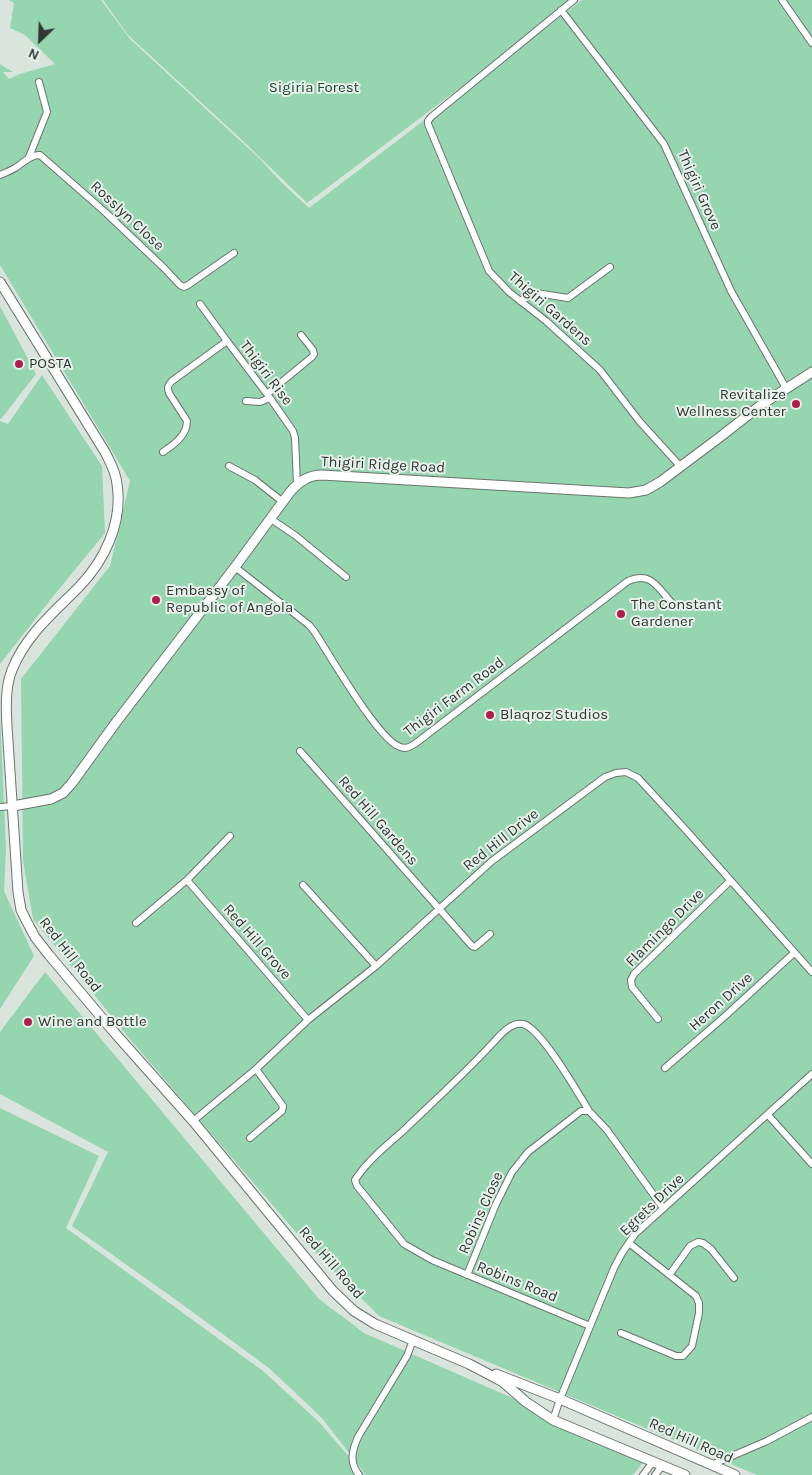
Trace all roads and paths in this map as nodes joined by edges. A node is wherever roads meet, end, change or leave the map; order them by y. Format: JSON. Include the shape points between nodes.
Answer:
{"nodes":[{"id":1,"x":574,"y":0,"type":"edge"},
{"id":2,"x":782,"y":0,"type":"edge"},
{"id":3,"x":561,"y":10,"type":"junction"},
{"id":4,"x":812,"y":43,"type":"edge"},
{"id":5,"x":39,"y":82,"type":"dead end"},
{"id":6,"x":29,"y":159,"type":"junction"},
{"id":7,"x":0,"y":175,"type":"edge"},
{"id":8,"x":234,"y":253,"type":"dead end"},
{"id":9,"x":610,"y":267,"type":"dead end"},
{"id":10,"x":0,"y":282,"type":"edge"},
{"id":11,"x":520,"y":301,"type":"junction"},
{"id":12,"x":200,"y":304,"type":"dead end"},
{"id":13,"x":301,"y":335,"type":"dead end"},
{"id":14,"x":227,"y":341,"type":"junction"},
{"id":15,"x":812,"y":372,"type":"edge"},
{"id":16,"x":786,"y":388,"type":"junction"},
{"id":17,"x":268,"y":396,"type":"junction"},
{"id":18,"x":246,"y":401,"type":"dead end"},
{"id":19,"x":163,"y":452,"type":"dead end"},
{"id":20,"x":229,"y":466,"type":"dead end"},
{"id":21,"x":681,"y":467,"type":"junction"},
{"id":22,"x":297,"y":484,"type":"junction"},
{"id":23,"x":283,"y":502,"type":"junction"},
{"id":24,"x":271,"y":519,"type":"junction"},
{"id":25,"x":235,"y":567,"type":"junction"},
{"id":26,"x":346,"y":576,"type":"dead end"},
{"id":27,"x":671,"y":602,"type":"dead end"},
{"id":28,"x":300,"y":750,"type":"dead end"},
{"id":29,"x":13,"y":806,"type":"junction"},
{"id":30,"x":0,"y":807,"type":"edge"},
{"id":31,"x":230,"y":836,"type":"dead end"},
{"id":32,"x":187,"y":880,"type":"junction"},
{"id":33,"x":730,"y":881,"type":"junction"},
{"id":34,"x":303,"y":885,"type":"dead end"},
{"id":35,"x":438,"y":908,"type":"junction"},
{"id":36,"x":136,"y":924,"type":"dead end"},
{"id":37,"x":490,"y":934,"type":"dead end"},
{"id":38,"x":794,"y":953,"type":"junction"},
{"id":39,"x":376,"y":966,"type":"junction"},
{"id":40,"x":812,"y":972,"type":"edge"},
{"id":41,"x":658,"y":1019,"type":"dead end"},
{"id":42,"x":308,"y":1020,"type":"junction"},
{"id":43,"x":665,"y":1068,"type":"dead end"},
{"id":44,"x":256,"y":1069,"type":"junction"},
{"id":45,"x":812,"y":1074,"type":"edge"},
{"id":46,"x":589,"y":1111,"type":"junction"},
{"id":47,"x":768,"y":1115,"type":"junction"},
{"id":48,"x":193,"y":1121,"type":"junction"},
{"id":49,"x":250,"y":1138,"type":"dead end"},
{"id":50,"x":812,"y":1164,"type":"edge"},
{"id":51,"x":663,"y":1208,"type":"junction"},
{"id":52,"x":628,"y":1243,"type":"junction"},
{"id":53,"x":670,"y":1274,"type":"junction"},
{"id":54,"x":467,"y":1275,"type":"junction"},
{"id":55,"x":734,"y":1278,"type":"dead end"},
{"id":56,"x":590,"y":1326,"type":"junction"},
{"id":57,"x":621,"y":1333,"type":"dead end"},
{"id":58,"x":413,"y":1340,"type":"junction"},
{"id":59,"x":469,"y":1364,"type":"junction"},
{"id":60,"x":560,"y":1398,"type":"junction"},
{"id":61,"x":812,"y":1417,"type":"edge"},
{"id":62,"x":553,"y":1420,"type":"junction"},
{"id":63,"x":658,"y":1464,"type":"junction"},
{"id":64,"x":711,"y":1465,"type":"junction"},
{"id":65,"x":359,"y":1475,"type":"edge"},
{"id":66,"x":644,"y":1475,"type":"edge"},
{"id":67,"x":655,"y":1475,"type":"edge"},
{"id":68,"x":685,"y":1475,"type":"edge"},
{"id":69,"x":735,"y":1475,"type":"edge"}],
"edges":[{"from":1,"to":3,"type":"street"},
{"from":2,"to":4,"type":"street"},
{"from":3,"to":11,"type":"street","name":"Thigiri Gardens","via":[[428,121],[486,264],[494,277]]},
{"from":3,"to":16,"type":"street","name":"Thigiri Grove","via":[[664,144],[731,291]]},
{"from":5,"to":6,"type":"street","via":[[47,112]]},
{"from":6,"to":7,"type":"street"},
{"from":6,"to":8,"type":"street","name":"Rosslyn Close","via":[[36,154],[44,157],[184,287]]},
{"from":9,"to":11,"type":"street","via":[[568,298],[536,293]]},
{"from":10,"to":29,"type":"main road","name":"Red Hill Road","via":[[105,452],[118,484],[115,526],[105,552],[79,587],[36,629],[12,671],[6,704]]},
{"from":11,"to":21,"type":"street","name":"Thigiri Gardens","via":[[600,370],[640,422]]},
{"from":12,"to":14,"type":"street"},
{"from":13,"to":17,"type":"street","via":[[314,354]]},
{"from":14,"to":17,"type":"street","name":"Thigiri Rise"},
{"from":14,"to":19,"type":"street","name":"Thigiri Rise","via":[[168,386],[188,425],[179,440]]},
{"from":15,"to":16,"type":"main road","name":"Thigiri Ridge Road"},
{"from":16,"to":21,"type":"main road","name":"Thigiri Ridge Road"},
{"from":17,"to":18,"type":"street","via":[[260,402]]},
{"from":17,"to":22,"type":"street","name":"Thigiri Rise","via":[[293,431]]},
{"from":20,"to":23,"type":"street","via":[[255,480]]},
{"from":21,"to":22,"type":"main road","name":"Thigiri Ridge Road","via":[[646,490],[629,493],[322,474],[307,477]]},
{"from":22,"to":23,"type":"main road","name":"Thigiri Ridge Road"},
{"from":23,"to":24,"type":"main road","name":"Thigiri Ridge Road"},
{"from":24,"to":25,"type":"main road","name":"Thigiri Ridge Road"},
{"from":24,"to":26,"type":"street"},
{"from":25,"to":27,"type":"street","name":"Thigiri Farm Road","via":[[309,625],[383,733],[404,748],[416,743],[628,581],[643,577],[650,580]]},
{"from":25,"to":29,"type":"main road","name":"Thigiri Ridge Road","via":[[67,789],[51,799]]},
{"from":28,"to":35,"type":"street","name":"Red Hill Gardens"},
{"from":29,"to":30,"type":"street"},
{"from":29,"to":48,"type":"main road","name":"Red Hill Road","via":[[18,892],[22,910],[35,937]]},
{"from":31,"to":32,"type":"street"},
{"from":32,"to":36,"type":"street"},
{"from":32,"to":42,"type":"street","name":"Red Hill Grove"},
{"from":33,"to":35,"type":"street","name":"Red Hill Drive","via":[[638,778],[622,772],[605,777],[582,794],[492,861]]},
{"from":33,"to":38,"type":"street","name":"Red Hill Drive"},
{"from":33,"to":41,"type":"street","name":"Flamingo Drive","via":[[634,974],[632,987]]},
{"from":34,"to":39,"type":"street"},
{"from":35,"to":37,"type":"street","name":"Red Hill Gardens","via":[[472,946]]},
{"from":35,"to":39,"type":"street","name":"Red Hill Drive"},
{"from":38,"to":40,"type":"street","name":"Red Hill Drive"},
{"from":38,"to":43,"type":"street","name":"Heron Drive"},
{"from":39,"to":42,"type":"street","name":"Red Hill Drive"},
{"from":42,"to":44,"type":"street","name":"Red Hill Drive"},
{"from":44,"to":48,"type":"street","name":"Red Hill Drive"},
{"from":44,"to":49,"type":"street","via":[[283,1106],[282,1111]]},
{"from":45,"to":47,"type":"street","name":"Egrets Drive"},
{"from":46,"to":51,"type":"street","via":[[607,1130]]},
{"from":46,"to":54,"type":"street","name":"Robins Close","via":[[582,1111],[528,1152],[512,1172]]},
{"from":46,"to":54,"type":"street","name":"Robins Road","via":[[544,1041],[532,1028],[515,1024],[360,1172],[355,1180],[357,1186],[404,1244]]},
{"from":47,"to":50,"type":"street"},
{"from":47,"to":51,"type":"street","name":"Egrets Drive"},
{"from":48,"to":58,"type":"main road","name":"Red Hill Road","via":[[344,1302],[375,1324]]},
{"from":51,"to":52,"type":"street","name":"Egrets Drive"},
{"from":52,"to":53,"type":"street"},
{"from":52,"to":56,"type":"street","name":"Egrets Drive"},
{"from":53,"to":55,"type":"street","via":[[690,1246],[698,1242],[711,1249]]},
{"from":53,"to":57,"type":"street","via":[[700,1303],[692,1346],[684,1356],[676,1356]]},
{"from":54,"to":56,"type":"street","name":"Robins Road"},
{"from":56,"to":60,"type":"street","name":"Egrets Drive"},
{"from":58,"to":59,"type":"main road","name":"Red Hill Road"},
{"from":58,"to":65,"type":"street","via":[[407,1356],[355,1443],[352,1459]]},
{"from":59,"to":60,"type":"main road","name":"Red Hill Road"},
{"from":59,"to":62,"type":"main road","name":"Red Hill Road","via":[[503,1382]]},
{"from":60,"to":62,"type":"street","name":"Egrets Drive"},
{"from":60,"to":64,"type":"main road","name":"Red Hill Road"},
{"from":61,"to":64,"type":"street","via":[[795,1428]]},
{"from":62,"to":63,"type":"main road","name":"Red Hill Road"},
{"from":63,"to":66,"type":"street"},
{"from":63,"to":67,"type":"street"},
{"from":63,"to":68,"type":"main road","name":"Red Hill Road"},
{"from":64,"to":69,"type":"main road","name":"Red Hill Road"}]}
